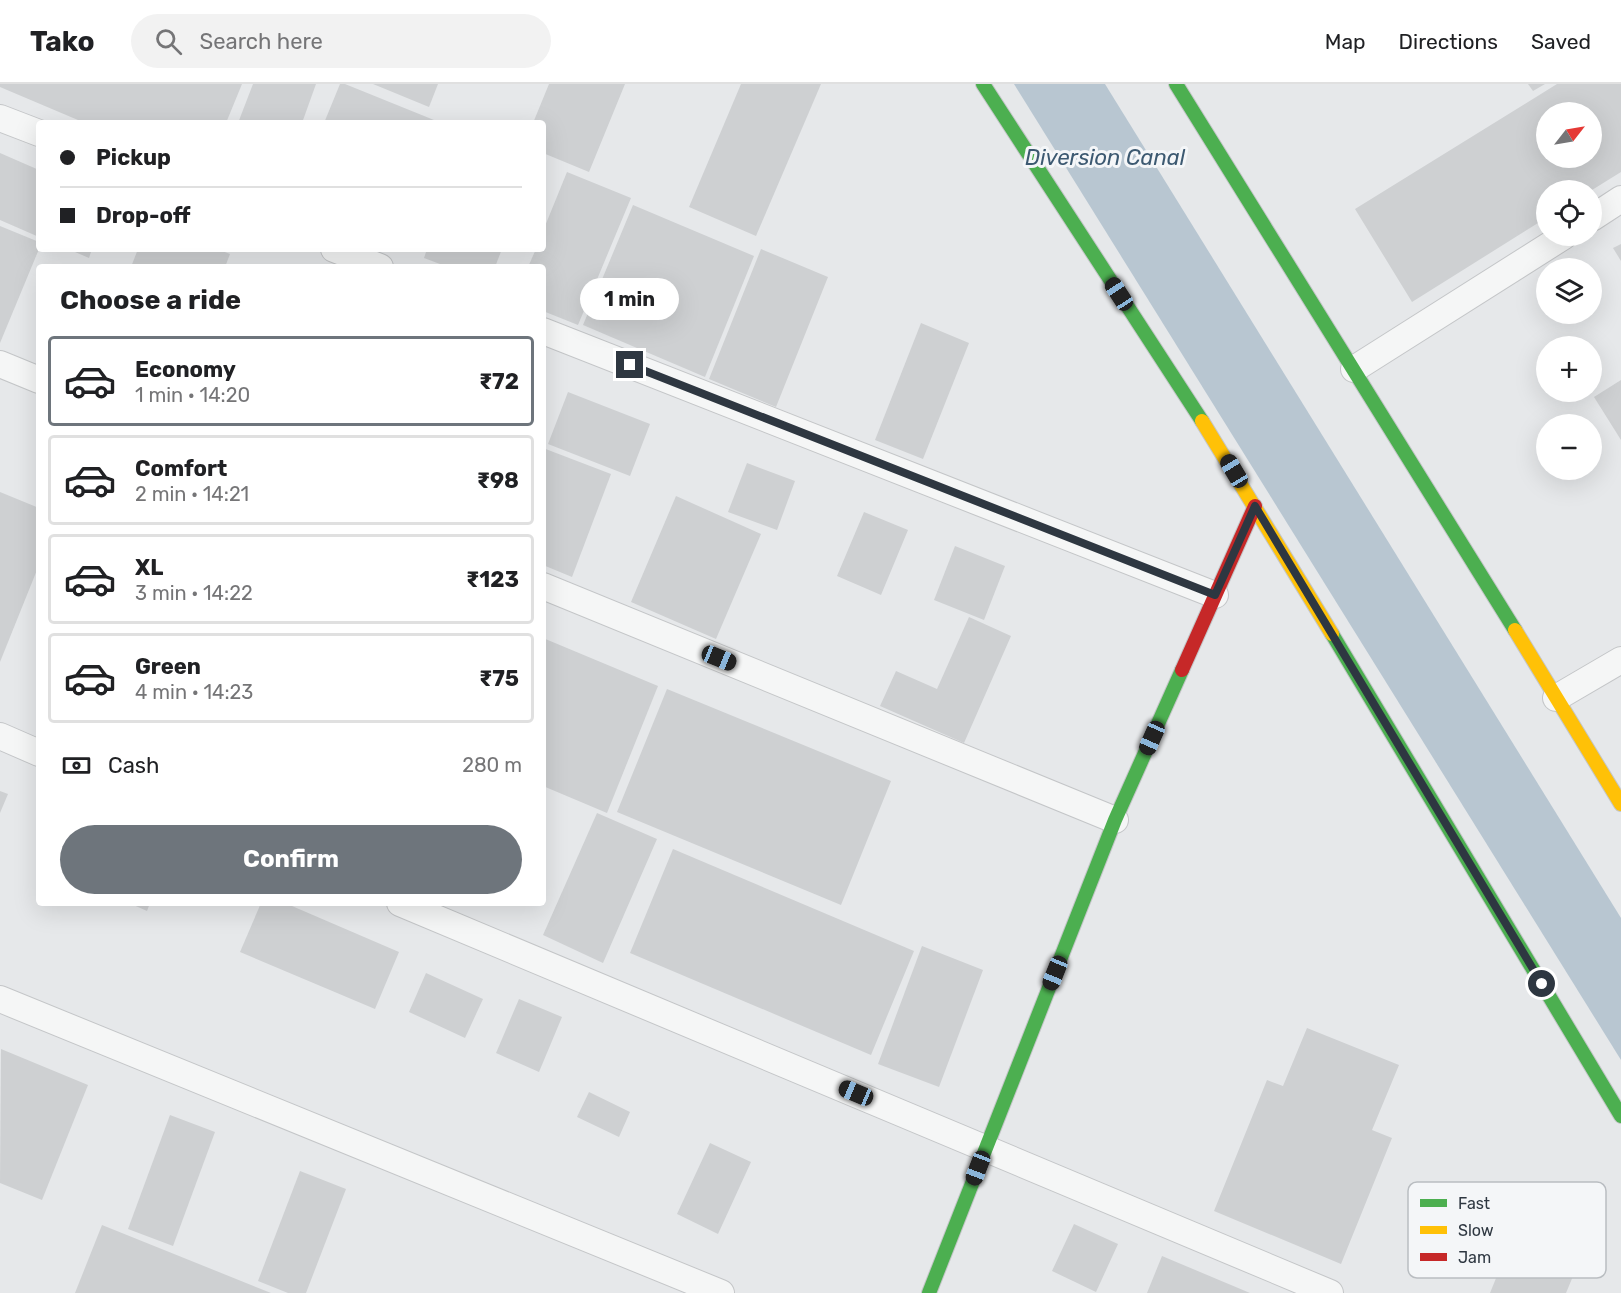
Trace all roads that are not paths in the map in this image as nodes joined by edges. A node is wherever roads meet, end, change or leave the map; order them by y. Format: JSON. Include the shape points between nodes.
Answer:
{"nodes":[{"id":1,"x":966,"y":84,"type":"edge"},
{"id":2,"x":1181,"y":86,"type":"edge"},
{"id":3,"x":986,"y":90,"type":"edge"},
{"id":4,"x":0,"y":118,"type":"edge"},
{"id":5,"x":36,"y":132,"type":"edge"},
{"id":6,"x":1621,"y":200,"type":"edge"},
{"id":7,"x":1602,"y":212,"type":"edge"},
{"id":8,"x":1548,"y":246,"type":"edge"},
{"id":9,"x":342,"y":252,"type":"edge"},
{"id":10,"x":372,"y":264,"type":"edge"},
{"id":11,"x":546,"y":332,"type":"edge"},
{"id":12,"x":0,"y":364,"type":"edge"},
{"id":13,"x":1354,"y":369,"type":"junction"},
{"id":14,"x":36,"y":379,"type":"edge"},
{"id":15,"x":1255,"y":506,"type":"junction"},
{"id":16,"x":546,"y":587,"type":"edge"},
{"id":17,"x":1215,"y":595,"type":"junction"},
{"id":18,"x":1621,"y":660,"type":"edge"},
{"id":19,"x":1556,"y":698,"type":"junction"},
{"id":20,"x":0,"y":736,"type":"edge"},
{"id":21,"x":36,"y":752,"type":"edge"},
{"id":22,"x":1621,"y":804,"type":"edge"},
{"id":23,"x":1115,"y":820,"type":"junction"},
{"id":24,"x":407,"y":906,"type":"edge"},
{"id":25,"x":0,"y":999,"type":"edge"},
{"id":26,"x":1621,"y":1116,"type":"edge"},
{"id":27,"x":986,"y":1148,"type":"junction"},
{"id":28,"x":721,"y":1293,"type":"edge"},
{"id":29,"x":929,"y":1293,"type":"edge"},
{"id":30,"x":1330,"y":1293,"type":"edge"}],
"edges":[{"from":1,"to":3,"type":"street"},
{"from":2,"to":13,"type":"street"},
{"from":3,"to":15,"type":"street"},
{"from":4,"to":5,"type":"street"},
{"from":6,"to":7,"type":"street"},
{"from":8,"to":13,"type":"street"},
{"from":9,"to":10,"type":"street"},
{"from":11,"to":17,"type":"street"},
{"from":12,"to":14,"type":"street"},
{"from":13,"to":19,"type":"street"},
{"from":15,"to":17,"type":"street"},
{"from":15,"to":26,"type":"street"},
{"from":16,"to":23,"type":"street"},
{"from":17,"to":23,"type":"street"},
{"from":18,"to":19,"type":"street"},
{"from":19,"to":22,"type":"street"},
{"from":20,"to":21,"type":"street"},
{"from":23,"to":27,"type":"street"},
{"from":24,"to":27,"type":"street"},
{"from":25,"to":28,"type":"street"},
{"from":27,"to":29,"type":"street"},
{"from":27,"to":30,"type":"street"}]}
